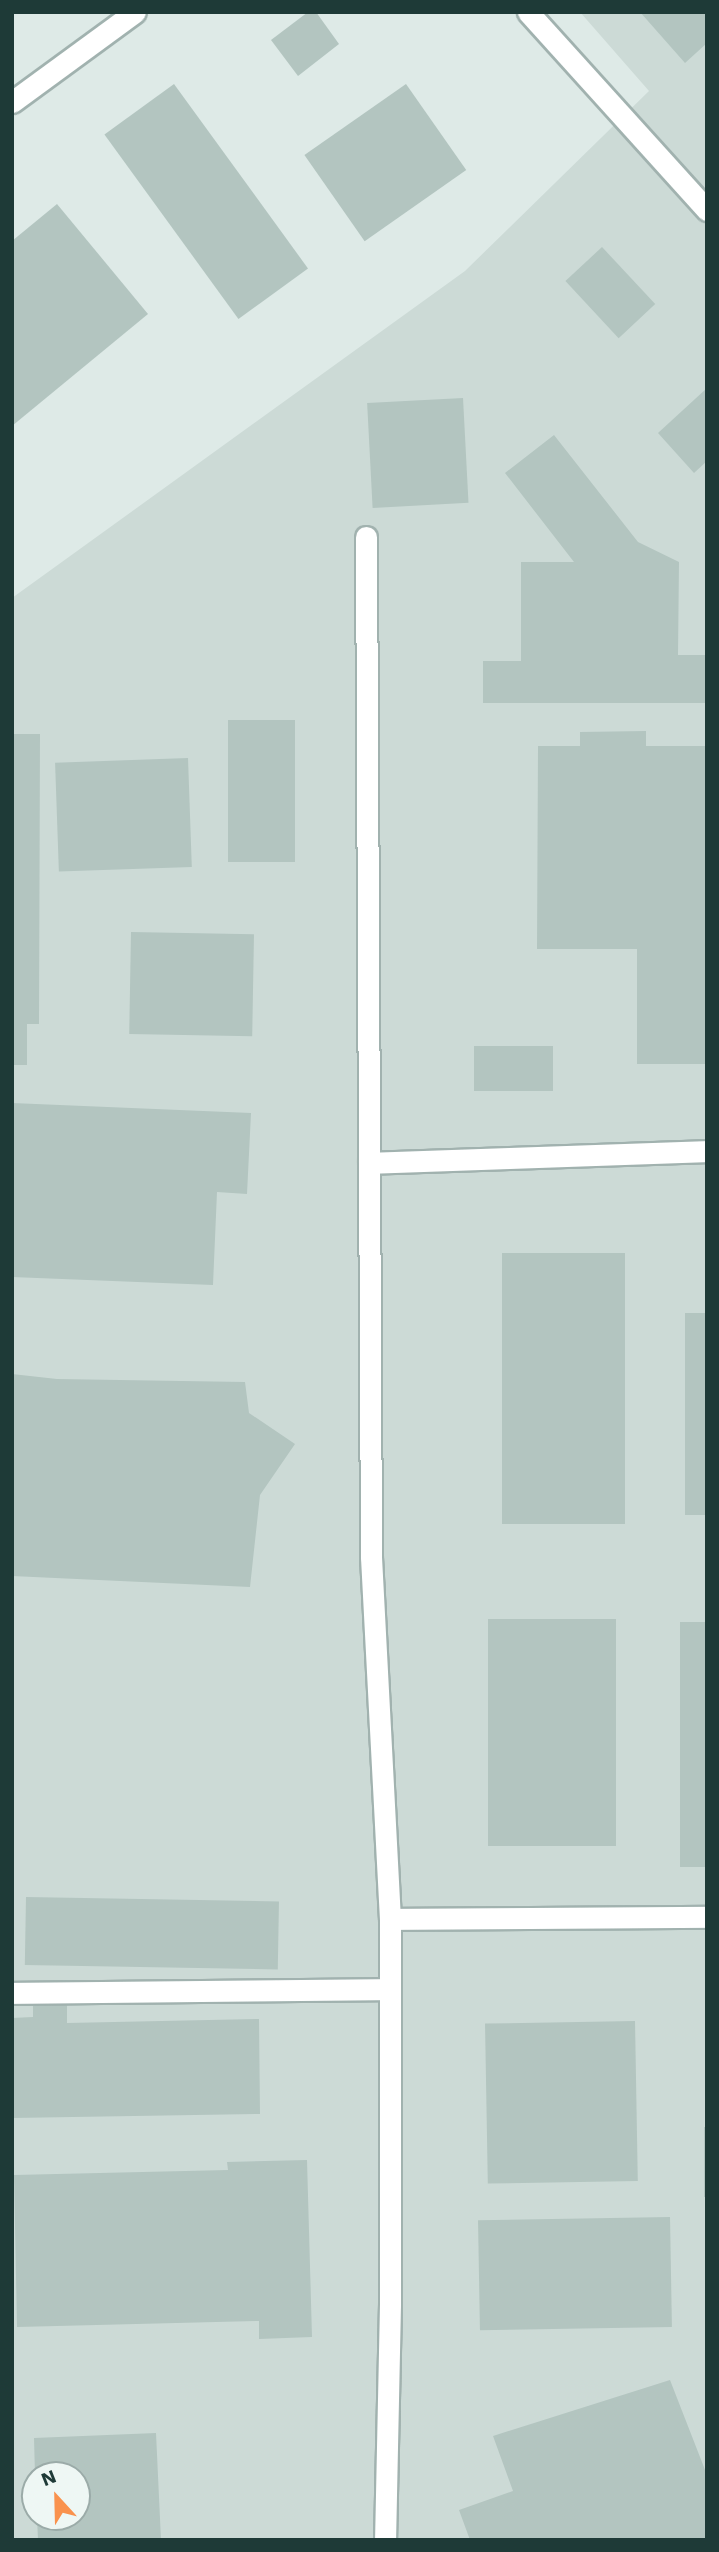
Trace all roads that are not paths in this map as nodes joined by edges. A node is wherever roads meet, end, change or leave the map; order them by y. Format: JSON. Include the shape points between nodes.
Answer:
{"nodes":[{"id":1,"x":135,"y":12,"type":"edge"},
{"id":2,"x":528,"y":12,"type":"edge"},
{"id":3,"x":12,"y":102,"type":"edge"},
{"id":4,"x":707,"y":210,"type":"edge"},
{"id":5,"x":366,"y":537,"type":"dead end"},
{"id":6,"x":707,"y":1151,"type":"edge"},
{"id":7,"x":369,"y":1163,"type":"junction"},
{"id":8,"x":707,"y":1917,"type":"edge"},
{"id":9,"x":390,"y":1919,"type":"junction"},
{"id":10,"x":390,"y":1989,"type":"junction"},
{"id":11,"x":12,"y":1993,"type":"edge"},
{"id":12,"x":385,"y":2540,"type":"edge"}],
"edges":[{"from":1,"to":3,"type":"street"},
{"from":2,"to":4,"type":"street"},
{"from":5,"to":7,"type":"street"},
{"from":6,"to":7,"type":"street"},
{"from":7,"to":9,"type":"street","via":[[371,1557]]},
{"from":8,"to":9,"type":"street"},
{"from":9,"to":10,"type":"street"},
{"from":10,"to":11,"type":"street"},
{"from":10,"to":12,"type":"street"}]}
